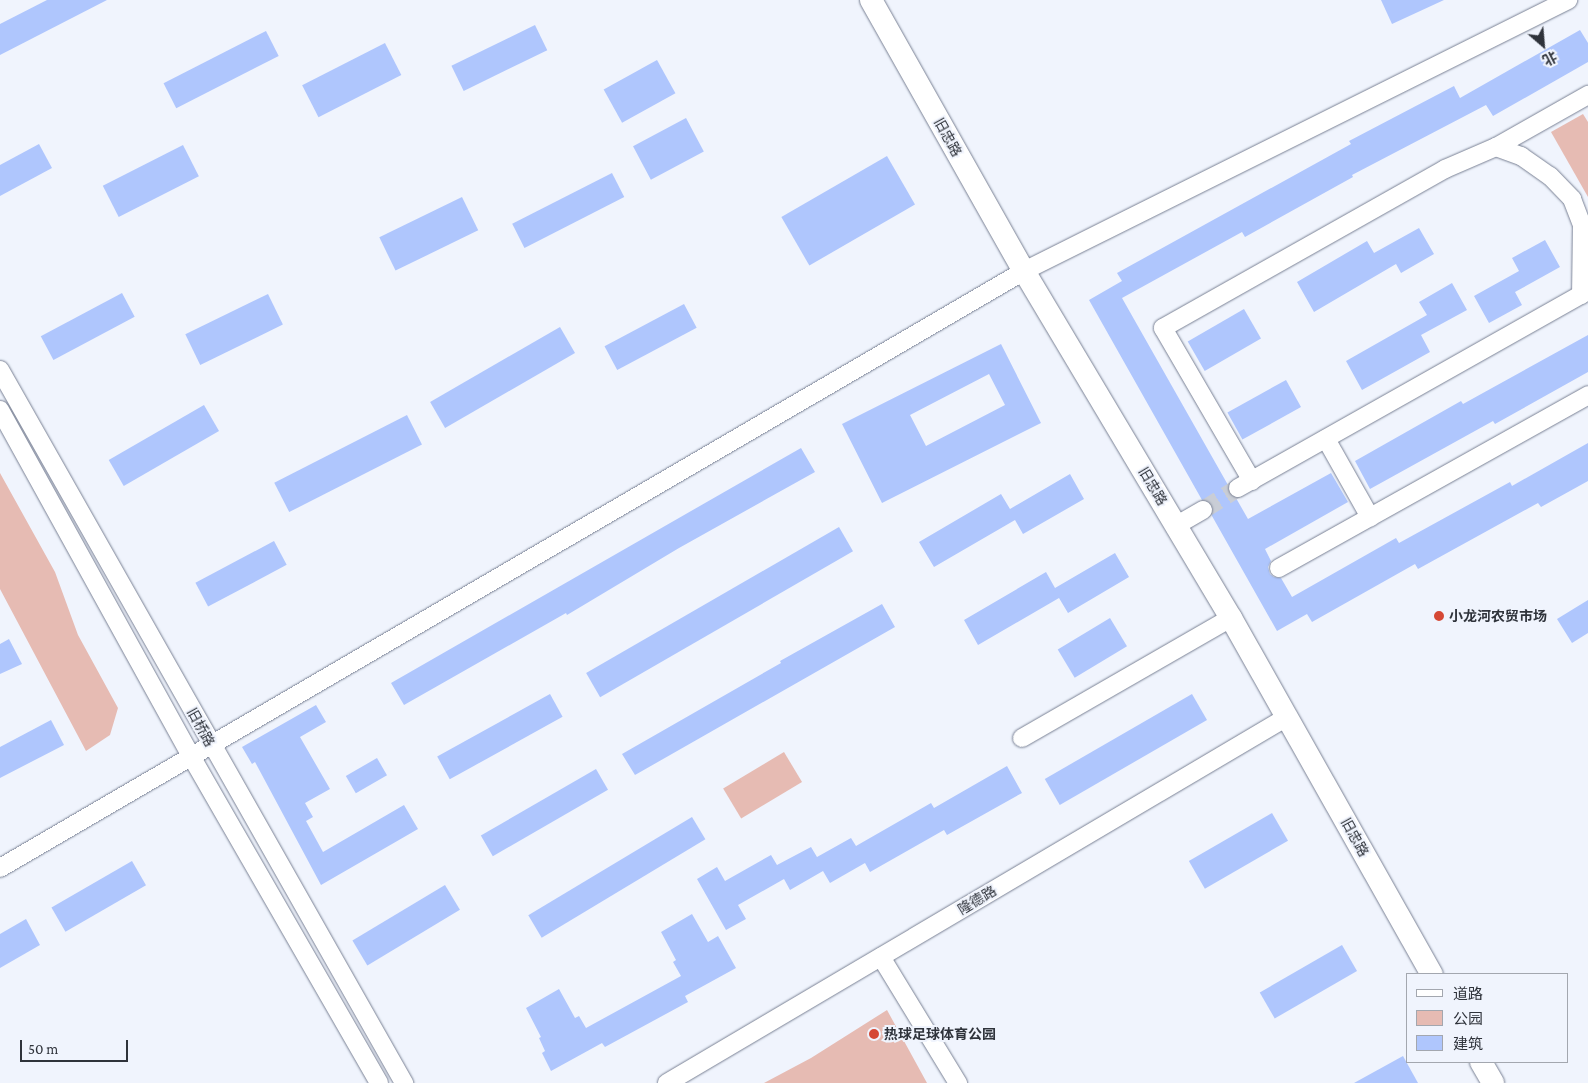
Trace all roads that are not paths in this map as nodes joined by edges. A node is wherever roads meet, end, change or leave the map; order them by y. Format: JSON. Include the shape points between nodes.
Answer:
{"nodes":[{"id":1,"x":871,"y":0,"type":"edge"},
{"id":2,"x":1568,"y":0,"type":"edge"},
{"id":3,"x":1588,"y":94,"type":"edge"},
{"id":4,"x":1496,"y":147,"type":"junction"},
{"id":5,"x":1024,"y":270,"type":"junction"},
{"id":6,"x":1585,"y":293,"type":"edge"},
{"id":7,"x":0,"y":370,"type":"edge"},
{"id":8,"x":1588,"y":396,"type":"edge"},
{"id":9,"x":0,"y":410,"type":"edge"},
{"id":10,"x":1326,"y":439,"type":"junction"},
{"id":11,"x":1203,"y":510,"type":"tunnel mouth"},
{"id":12,"x":1370,"y":517,"type":"junction"},
{"id":13,"x":1176,"y":525,"type":"junction"},
{"id":14,"x":1278,"y":568,"type":"dead end"},
{"id":15,"x":1230,"y":618,"type":"junction"},
{"id":16,"x":1287,"y":717,"type":"junction"},
{"id":17,"x":1022,"y":738,"type":"dead end"},
{"id":18,"x":211,"y":744,"type":"junction"},
{"id":19,"x":191,"y":756,"type":"junction"},
{"id":20,"x":0,"y":868,"type":"edge"},
{"id":21,"x":881,"y":957,"type":"junction"},
{"id":22,"x":1431,"y":973,"type":"edge"},
{"id":23,"x":1482,"y":1063,"type":"edge"},
{"id":24,"x":379,"y":1083,"type":"edge"},
{"id":25,"x":404,"y":1083,"type":"edge"},
{"id":26,"x":667,"y":1083,"type":"edge"},
{"id":27,"x":958,"y":1083,"type":"edge"},
{"id":28,"x":1493,"y":1083,"type":"edge"}],
"edges":[{"from":1,"to":5,"type":"main road","name":"旧忠路"},
{"from":2,"to":5,"type":"street"},
{"from":3,"to":4,"type":"street"},
{"from":4,"to":6,"type":"street","via":[[1528,161],[1550,176],[1572,199],[1582,224]]},
{"from":4,"to":10,"type":"street","via":[[1445,169],[1163,328],[1245,485]]},
{"from":5,"to":13,"type":"main road","name":"旧忠路"},
{"from":5,"to":18,"type":"street"},
{"from":6,"to":10,"type":"street"},
{"from":7,"to":18,"type":"street","name":"旧桥路"},
{"from":8,"to":12,"type":"street"},
{"from":9,"to":19,"type":"street","name":"旧桥路"},
{"from":10,"to":12,"type":"street"},
{"from":11,"to":13,"type":"street"},
{"from":12,"to":14,"type":"street"},
{"from":13,"to":15,"type":"main road","name":"旧忠路"},
{"from":15,"to":16,"type":"main road","name":"旧忠路"},
{"from":15,"to":17,"type":"street"},
{"from":16,"to":21,"type":"street","name":"隆德路"},
{"from":16,"to":22,"type":"main road","name":"旧忠路"},
{"from":18,"to":19,"type":"street"},
{"from":18,"to":25,"type":"street","name":"旧桥路"},
{"from":19,"to":20,"type":"street"},
{"from":19,"to":24,"type":"street","name":"旧桥路"},
{"from":21,"to":26,"type":"street","name":"隆德路"},
{"from":21,"to":27,"type":"street"},
{"from":23,"to":28,"type":"main road"}]}
